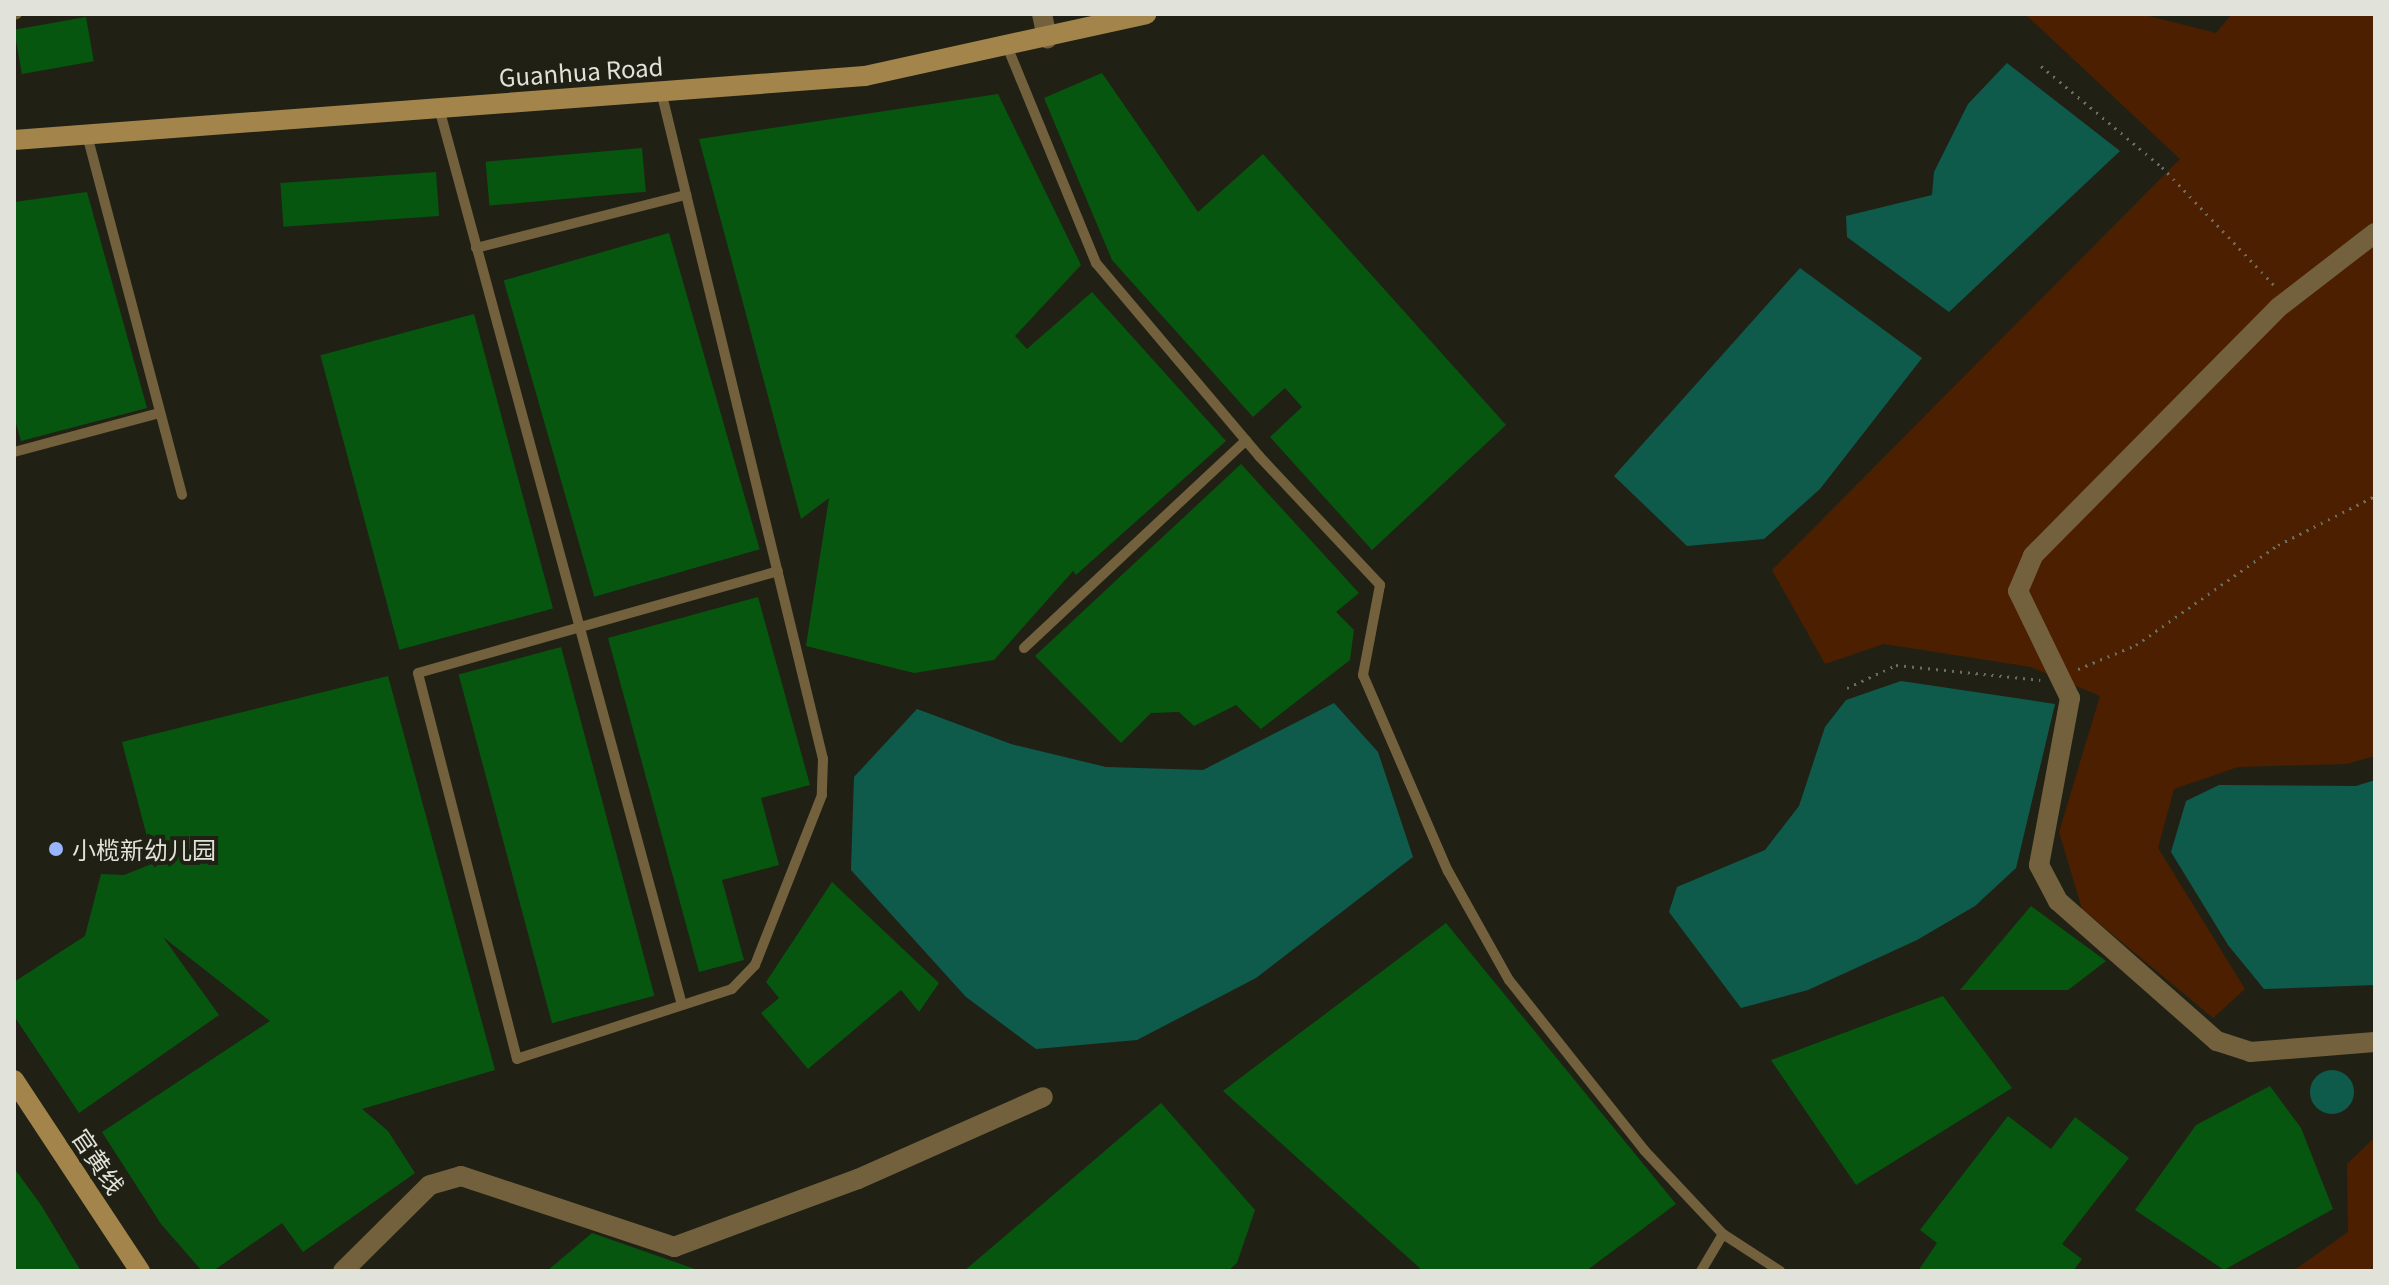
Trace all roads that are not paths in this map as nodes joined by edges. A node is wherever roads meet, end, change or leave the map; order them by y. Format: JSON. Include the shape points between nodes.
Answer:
{"nodes":[{"id":1,"x":1042,"y":14,"type":"edge"},
{"id":2,"x":1146,"y":14,"type":"edge"},
{"id":3,"x":1092,"y":21,"type":"edge"},
{"id":4,"x":1047,"y":38,"type":"junction"},
{"id":5,"x":1007,"y":46,"type":"junction"},
{"id":6,"x":661,"y":91,"type":"junction"},
{"id":7,"x":439,"y":108,"type":"junction"},
{"id":8,"x":87,"y":135,"type":"junction"},
{"id":9,"x":14,"y":140,"type":"edge"},
{"id":10,"x":686,"y":195,"type":"junction"},
{"id":11,"x":2375,"y":233,"type":"edge"},
{"id":12,"x":476,"y":248,"type":"junction"},
{"id":13,"x":160,"y":413,"type":"junction"},
{"id":14,"x":1246,"y":440,"type":"junction"},
{"id":15,"x":14,"y":452,"type":"edge"},
{"id":16,"x":182,"y":495,"type":"dead end"},
{"id":17,"x":778,"y":571,"type":"junction"},
{"id":18,"x":578,"y":626,"type":"junction"},
{"id":19,"x":1024,"y":648,"type":"dead end"},
{"id":20,"x":682,"y":1005,"type":"junction"},
{"id":21,"x":2375,"y":1042,"type":"edge"},
{"id":22,"x":14,"y":1080,"type":"edge"},
{"id":23,"x":1043,"y":1097,"type":"dead end"},
{"id":24,"x":1723,"y":1234,"type":"junction"},
{"id":25,"x":140,"y":1271,"type":"edge"},
{"id":26,"x":343,"y":1271,"type":"edge"},
{"id":27,"x":1701,"y":1271,"type":"edge"},
{"id":28,"x":1780,"y":1271,"type":"edge"}],
"edges":[{"from":1,"to":4,"type":"street"},
{"from":2,"to":3,"type":"main road","name":"Guanhua Road"},
{"from":3,"to":4,"type":"main road","name":"Guanhua Road"},
{"from":4,"to":5,"type":"main road","name":"Guanhua Road"},
{"from":5,"to":6,"type":"main road","name":"Guanhua Road","via":[[865,76]]},
{"from":5,"to":14,"type":"lane","via":[[1096,263]]},
{"from":6,"to":7,"type":"main road","name":"Guanhua Road"},
{"from":6,"to":10,"type":"lane"},
{"from":7,"to":8,"type":"main road","name":"Guanhua Road"},
{"from":7,"to":12,"type":"lane"},
{"from":8,"to":9,"type":"main road","name":"Guanhua Road"},
{"from":8,"to":13,"type":"lane"},
{"from":10,"to":12,"type":"lane"},
{"from":10,"to":17,"type":"lane"},
{"from":11,"to":21,"type":"street","via":[[2288,300],[2033,556],[2018,591],[2070,698],[2039,865],[2058,901],[2217,1041],[2250,1052]]},
{"from":12,"to":18,"type":"lane"},
{"from":13,"to":15,"type":"lane"},
{"from":13,"to":16,"type":"lane"},
{"from":14,"to":19,"type":"lane"},
{"from":14,"to":24,"type":"lane","via":[[1380,585],[1363,675],[1448,871],[1509,980],[1644,1150]]},
{"from":17,"to":18,"type":"lane"},
{"from":17,"to":20,"type":"lane","via":[[823,759],[822,795],[755,965],[732,989]]},
{"from":18,"to":20,"type":"lane"},
{"from":18,"to":20,"type":"lane","via":[[418,673],[517,1059]]},
{"from":22,"to":25,"type":"main road","name":"官黄线"},
{"from":23,"to":26,"type":"street","via":[[858,1179],[674,1247],[461,1176],[430,1185]]},
{"from":24,"to":27,"type":"lane"},
{"from":24,"to":28,"type":"lane"}]}
